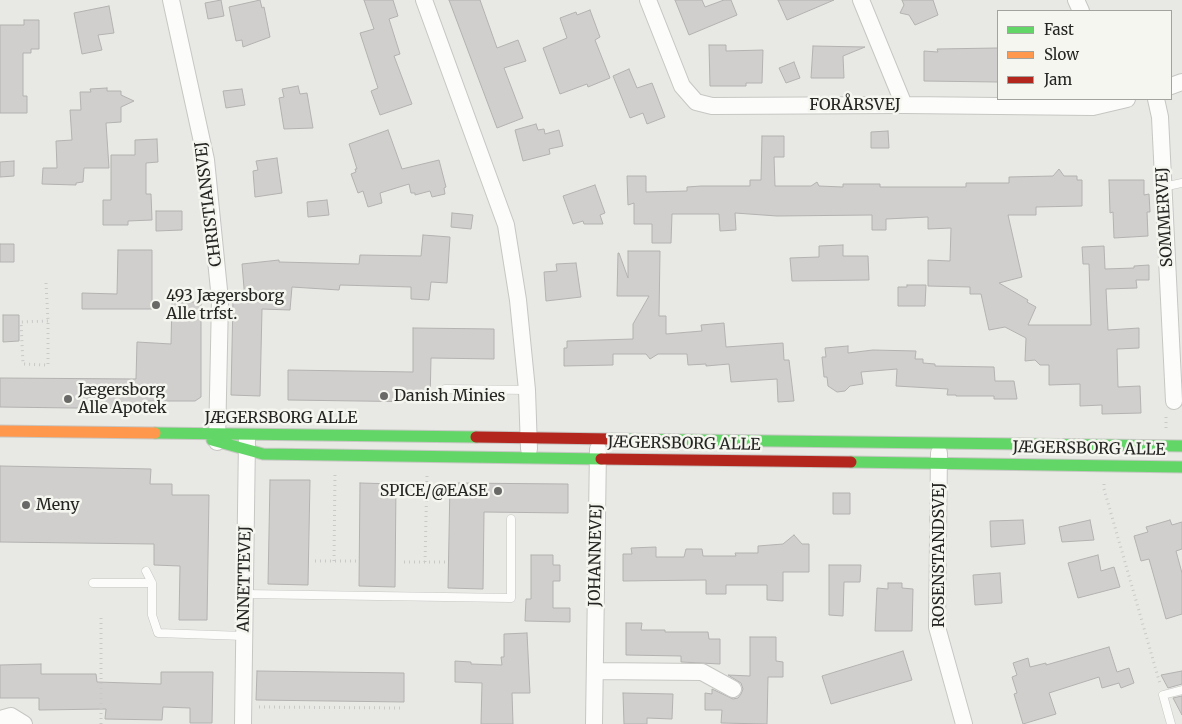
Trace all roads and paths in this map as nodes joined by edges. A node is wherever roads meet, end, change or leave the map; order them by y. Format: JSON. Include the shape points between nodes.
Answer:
{"nodes":[{"id":1,"x":172,"y":0,"type":"edge"},
{"id":2,"x":424,"y":0,"type":"edge"},
{"id":3,"x":648,"y":0,"type":"edge"},
{"id":4,"x":861,"y":0,"type":"edge"},
{"id":5,"x":1118,"y":100,"type":"edge"},
{"id":6,"x":1156,"y":100,"type":"edge"},
{"id":7,"x":904,"y":105,"type":"junction"},
{"id":8,"x":1182,"y":184,"type":"edge"},
{"id":9,"x":1163,"y":187,"type":"junction"},
{"id":10,"x":46,"y":283,"type":"dead end"},
{"id":11,"x":48,"y":322,"type":"junction"},
{"id":12,"x":1177,"y":365,"type":"edge"},
{"id":13,"x":445,"y":389,"type":"dead end"},
{"id":14,"x":528,"y":390,"type":"junction"},
{"id":15,"x":1174,"y":401,"type":"dead end"},
{"id":16,"x":0,"y":431,"type":"edge"},
{"id":17,"x":247,"y":433,"type":"junction"},
{"id":18,"x":529,"y":437,"type":"junction"},
{"id":19,"x":217,"y":438,"type":"junction"},
{"id":20,"x":598,"y":438,"type":"junction"},
{"id":21,"x":940,"y":443,"type":"junction"},
{"id":22,"x":1182,"y":446,"type":"edge"},
{"id":23,"x":247,"y":450,"type":"junction"},
{"id":24,"x":336,"y":455,"type":"junction"},
{"id":25,"x":427,"y":456,"type":"junction"},
{"id":26,"x":529,"y":458,"type":"junction"},
{"id":27,"x":598,"y":459,"type":"junction"},
{"id":28,"x":939,"y":463,"type":"junction"},
{"id":29,"x":1104,"y":466,"type":"junction"},
{"id":30,"x":1182,"y":467,"type":"edge"},
{"id":31,"x":511,"y":519,"type":"dead end"},
{"id":32,"x":315,"y":561,"type":"dead end"},
{"id":33,"x":334,"y":561,"type":"junction"},
{"id":34,"x":356,"y":561,"type":"dead end"},
{"id":35,"x":404,"y":562,"type":"dead end"},
{"id":36,"x":426,"y":562,"type":"junction"},
{"id":37,"x":446,"y":562,"type":"dead end"},
{"id":38,"x":146,"y":571,"type":"dead end"},
{"id":39,"x":93,"y":583,"type":"dead end"},
{"id":40,"x":152,"y":584,"type":"junction"},
{"id":41,"x":245,"y":594,"type":"junction"},
{"id":42,"x":101,"y":614,"type":"dead end"},
{"id":43,"x":244,"y":636,"type":"junction"},
{"id":44,"x":594,"y":672,"type":"junction"},
{"id":45,"x":733,"y":689,"type":"dead end"},
{"id":46,"x":1182,"y":690,"type":"edge"},
{"id":47,"x":1163,"y":695,"type":"junction"},
{"id":48,"x":243,"y":707,"type":"junction"},
{"id":49,"x":400,"y":708,"type":"dead end"},
{"id":50,"x":0,"y":718,"type":"edge"},
{"id":51,"x":24,"y":724,"type":"edge"},
{"id":52,"x":100,"y":724,"type":"edge"},
{"id":53,"x":242,"y":724,"type":"edge"},
{"id":54,"x":594,"y":724,"type":"edge"},
{"id":55,"x":964,"y":724,"type":"edge"},
{"id":56,"x":1171,"y":724,"type":"edge"}],
"edges":[{"from":1,"to":19,"type":"street","name":"CHRISTIANSVEJ","via":[[206,160],[220,300]]},
{"from":2,"to":14,"type":"street","via":[[506,225]]},
{"from":3,"to":7,"type":"street","name":"FORÅRSVEJ","via":[[682,86],[696,102],[712,106]]},
{"from":4,"to":7,"type":"street"},
{"from":5,"to":7,"type":"street","name":"FORÅRSVEJ","via":[[1093,107]]},
{"from":6,"to":9,"type":"street","name":"SOMMERVEJ"},
{"from":8,"to":9,"type":"lane"},
{"from":9,"to":12,"type":"street","name":"SOMMERVEJ"},
{"from":10,"to":11,"type":"path"},
{"from":11,"to":11,"type":"path","via":[[21,322],[23,364],[48,365]]},
{"from":12,"to":15,"type":"street","name":"SOMMERVEJ"},
{"from":13,"to":14,"type":"lane"},
{"from":14,"to":18,"type":"street"},
{"from":16,"to":19,"type":"street","name":"JÆGERSBORG ALLE","via":[[189,434]]},
{"from":17,"to":18,"type":"street","name":"JÆGERSBORG ALLE"},
{"from":17,"to":19,"type":"street","name":"JÆGERSBORG ALLE"},
{"from":17,"to":23,"type":"street","name":"ANNETTEVEJ"},
{"from":18,"to":20,"type":"street","name":"JÆGERSBORG ALLE"},
{"from":18,"to":26,"type":"street"},
{"from":19,"to":23,"type":"street","name":"JÆGERSBORG ALLE"},
{"from":20,"to":21,"type":"street","name":"JÆGERSBORG ALLE"},
{"from":20,"to":27,"type":"street","name":"JOHANNEVEJ"},
{"from":21,"to":22,"type":"street","name":"JÆGERSBORG ALLE"},
{"from":21,"to":28,"type":"street","name":"ROSENSTANDSVEJ"},
{"from":23,"to":24,"type":"street","name":"JÆGERSBORG ALLE","via":[[263,454]]},
{"from":23,"to":41,"type":"street","name":"ANNETTEVEJ"},
{"from":24,"to":25,"type":"street","name":"JÆGERSBORG ALLE"},
{"from":24,"to":33,"type":"path"},
{"from":25,"to":26,"type":"street","name":"JÆGERSBORG ALLE"},
{"from":25,"to":36,"type":"path"},
{"from":26,"to":27,"type":"street","name":"JÆGERSBORG ALLE"},
{"from":27,"to":28,"type":"street","name":"JÆGERSBORG ALLE"},
{"from":27,"to":44,"type":"street","name":"JOHANNEVEJ"},
{"from":28,"to":29,"type":"street","name":"JÆGERSBORG ALLE"},
{"from":28,"to":55,"type":"street","name":"ROSENSTANDSVEJ","via":[[937,627]]},
{"from":29,"to":30,"type":"street","name":"JÆGERSBORG ALLE"},
{"from":29,"to":47,"type":"path","via":[[1104,489]]},
{"from":31,"to":41,"type":"lane","via":[[510,598]]},
{"from":32,"to":33,"type":"path"},
{"from":33,"to":34,"type":"path"},
{"from":35,"to":36,"type":"path"},
{"from":36,"to":37,"type":"path"},
{"from":38,"to":40,"type":"lane"},
{"from":39,"to":40,"type":"lane"},
{"from":40,"to":43,"type":"lane","via":[[152,615],[158,633]]},
{"from":41,"to":43,"type":"street","name":"ANNETTEVEJ"},
{"from":42,"to":52,"type":"path"},
{"from":43,"to":48,"type":"street","name":"ANNETTEVEJ"},
{"from":44,"to":45,"type":"street","via":[[702,672]]},
{"from":44,"to":54,"type":"street","name":"JOHANNEVEJ"},
{"from":46,"to":47,"type":"lane"},
{"from":47,"to":56,"type":"lane"},
{"from":48,"to":49,"type":"path"},
{"from":48,"to":53,"type":"street","name":"ANNETTEVEJ"},
{"from":50,"to":51,"type":"street","via":[[11,716]]}]}
